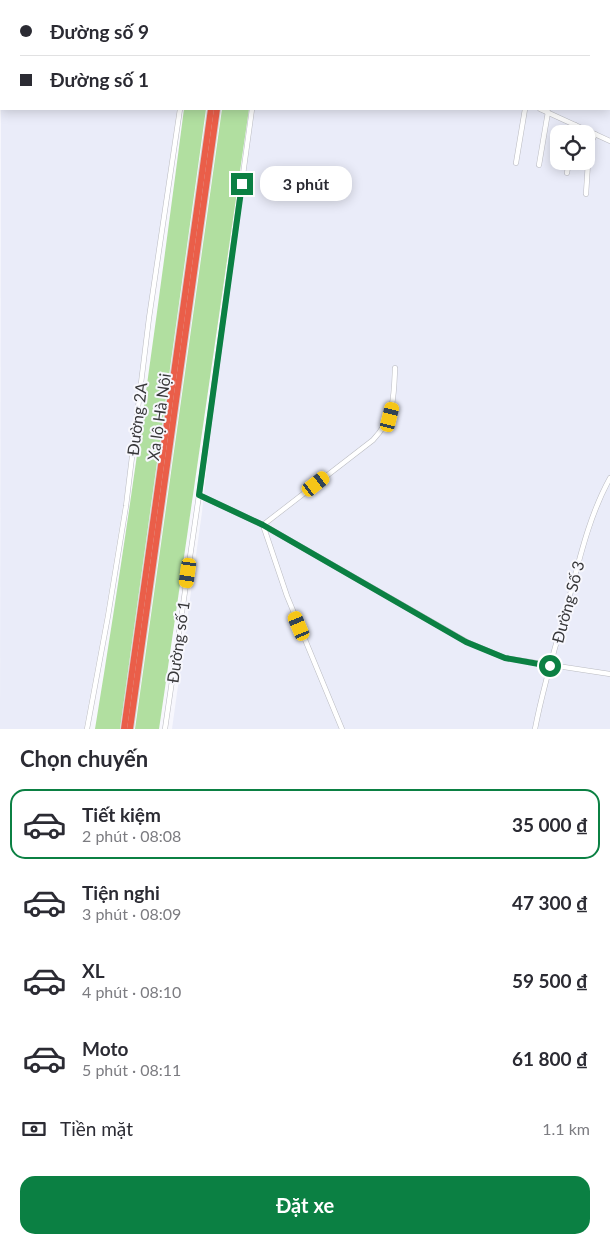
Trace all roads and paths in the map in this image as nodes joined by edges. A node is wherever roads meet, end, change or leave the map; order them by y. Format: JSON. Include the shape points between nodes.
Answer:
{"nodes":[{"id":1,"x":180,"y":110,"type":"edge"},
{"id":2,"x":211,"y":110,"type":"edge"},
{"id":3,"x":217,"y":110,"type":"edge"},
{"id":4,"x":252,"y":110,"type":"edge"},
{"id":5,"x":525,"y":110,"type":"edge"},
{"id":6,"x":543,"y":110,"type":"edge"},
{"id":7,"x":548,"y":112,"type":"junction"},
{"id":8,"x":575,"y":125,"type":"edge"},
{"id":9,"x":595,"y":134,"type":"edge"},
{"id":10,"x":610,"y":141,"type":"edge"},
{"id":11,"x":516,"y":164,"type":"dead end"},
{"id":12,"x":539,"y":165,"type":"dead end"},
{"id":13,"x":567,"y":170,"type":"edge"},
{"id":14,"x":588,"y":170,"type":"edge"},
{"id":15,"x":567,"y":173,"type":"dead end"},
{"id":16,"x":586,"y":194,"type":"dead end"},
{"id":17,"x":394,"y":368,"type":"dead end"},
{"id":18,"x":610,"y":478,"type":"edge"},
{"id":19,"x":199,"y":495,"type":"junction"},
{"id":20,"x":263,"y":525,"type":"junction"},
{"id":21,"x":550,"y":666,"type":"junction"},
{"id":22,"x":610,"y":674,"type":"edge"},
{"id":23,"x":87,"y":729,"type":"edge"},
{"id":24,"x":124,"y":729,"type":"edge"},
{"id":25,"x":130,"y":729,"type":"edge"},
{"id":26,"x":165,"y":729,"type":"edge"},
{"id":27,"x":342,"y":729,"type":"edge"},
{"id":28,"x":535,"y":729,"type":"edge"}],
"edges":[{"from":1,"to":23,"type":"street","name":"Đường 2A","via":[[149,318],[126,506]]},
{"from":2,"to":24,"type":"highway","name":"Xa lộ Hà Nội"},
{"from":3,"to":25,"type":"highway","name":"Xa lộ Hà Nội"},
{"from":4,"to":19,"type":"street","name":"Đường số 1"},
{"from":5,"to":11,"type":"street"},
{"from":6,"to":7,"type":"street"},
{"from":7,"to":8,"type":"street"},
{"from":7,"to":12,"type":"street"},
{"from":9,"to":10,"type":"street"},
{"from":13,"to":15,"type":"street"},
{"from":14,"to":16,"type":"street"},
{"from":17,"to":20,"type":"street","via":[[390,417],[380,432]]},
{"from":18,"to":21,"type":"street","name":"Đường Số 3","via":[[590,521]]},
{"from":19,"to":20,"type":"street"},
{"from":19,"to":26,"type":"street","name":"Đường số 1"},
{"from":20,"to":21,"type":"street","via":[[466,642],[505,658]]},
{"from":20,"to":27,"type":"street","via":[[287,596]]},
{"from":21,"to":22,"type":"street"},
{"from":21,"to":28,"type":"street","name":"Đường Số 3"}]}
